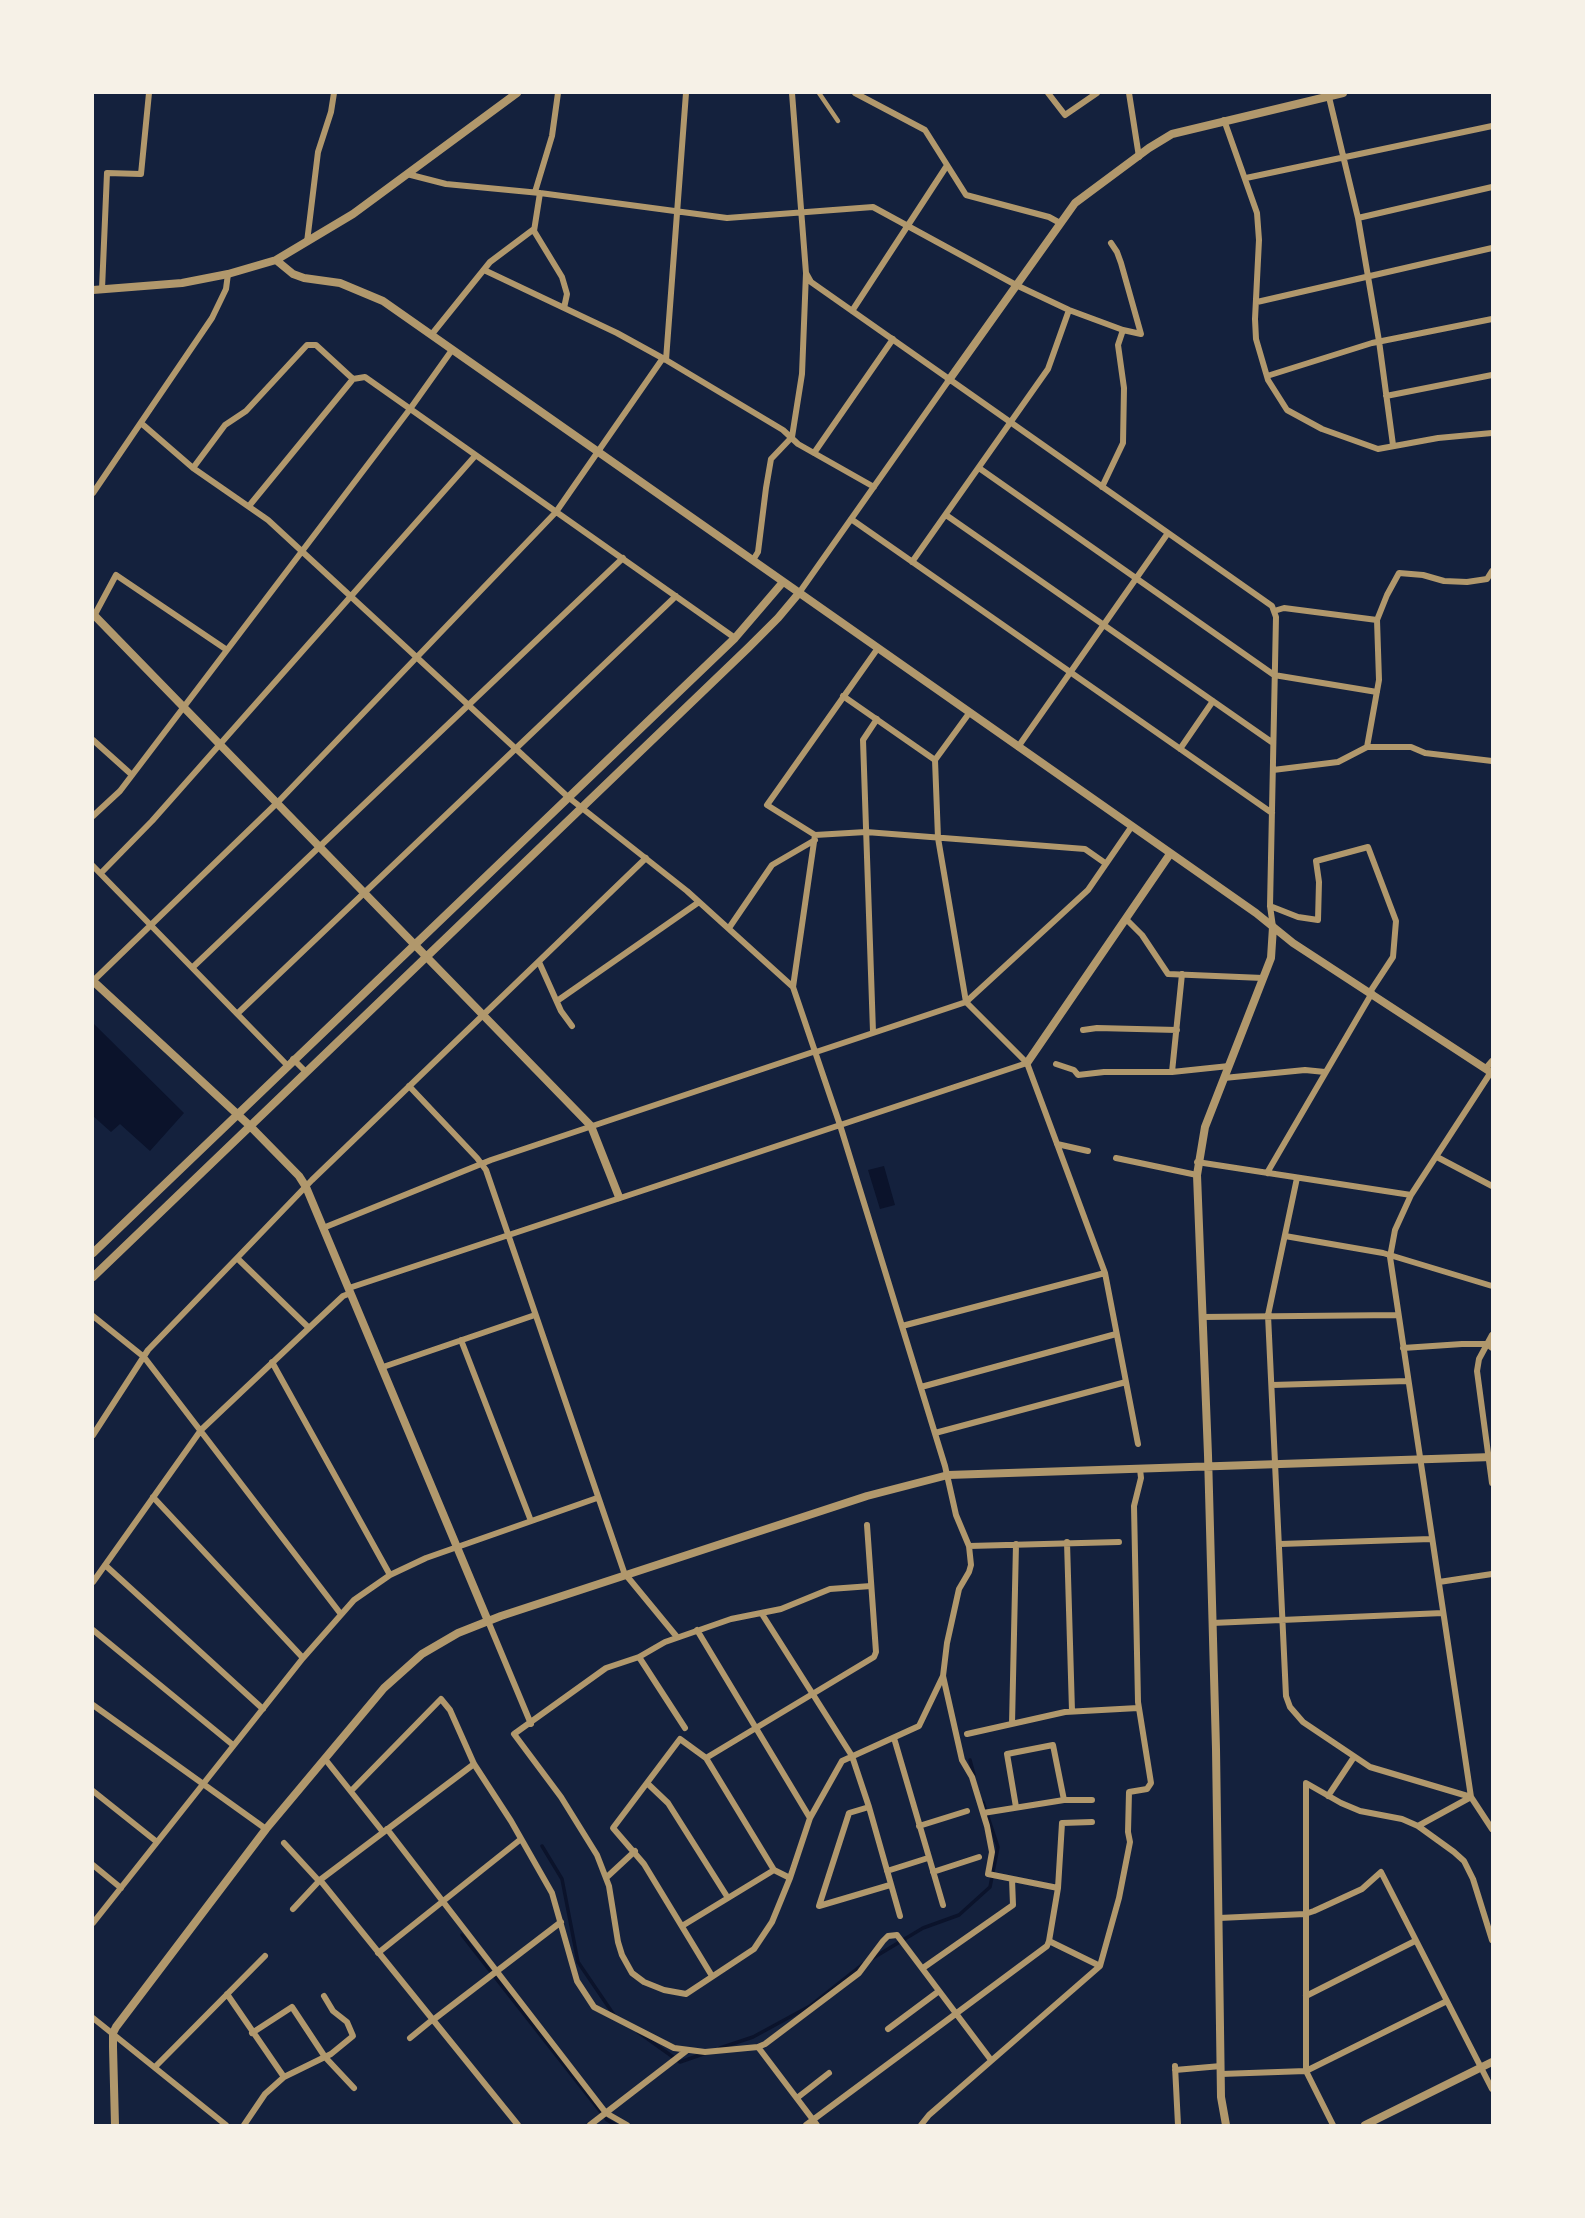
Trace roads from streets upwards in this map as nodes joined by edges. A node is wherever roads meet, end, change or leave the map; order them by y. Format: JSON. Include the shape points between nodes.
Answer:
{"nodes":[{"id":1,"x":149,"y":93,"type":"edge"},
{"id":2,"x":334,"y":93,"type":"edge"},
{"id":3,"x":517,"y":93,"type":"edge"},
{"id":4,"x":558,"y":93,"type":"edge"},
{"id":5,"x":686,"y":93,"type":"edge"},
{"id":6,"x":792,"y":93,"type":"edge"},
{"id":7,"x":819,"y":93,"type":"edge"},
{"id":8,"x":856,"y":93,"type":"edge"},
{"id":9,"x":1048,"y":93,"type":"edge"},
{"id":10,"x":1097,"y":93,"type":"edge"},
{"id":11,"x":1129,"y":93,"type":"edge"},
{"id":12,"x":1343,"y":93,"type":"edge"},
{"id":13,"x":1328,"y":94,"type":"edge"},
{"id":14,"x":1224,"y":120,"type":"junction"},
{"id":15,"x":838,"y":121,"type":"dead end"},
{"id":16,"x":1492,"y":126,"type":"edge"},
{"id":17,"x":1139,"y":157,"type":"junction"},
{"id":18,"x":1342,"y":158,"type":"junction"},
{"id":19,"x":946,"y":167,"type":"junction"},
{"id":20,"x":407,"y":174,"type":"junction"},
{"id":21,"x":1247,"y":178,"type":"junction"},
{"id":22,"x":1492,"y":187,"type":"edge"},
{"id":23,"x":538,"y":193,"type":"junction"},
{"id":24,"x":677,"y":212,"type":"junction"},
{"id":25,"x":801,"y":212,"type":"junction"},
{"id":26,"x":1358,"y":218,"type":"junction"},
{"id":27,"x":1060,"y":223,"type":"junction"},
{"id":28,"x":908,"y":226,"type":"junction"},
{"id":29,"x":534,"y":229,"type":"junction"},
{"id":30,"x":307,"y":242,"type":"junction"},
{"id":31,"x":1111,"y":243,"type":"dead end"},
{"id":32,"x":1492,"y":247,"type":"edge"},
{"id":33,"x":276,"y":260,"type":"junction"},
{"id":34,"x":484,"y":270,"type":"junction"},
{"id":35,"x":228,"y":274,"type":"junction"},
{"id":36,"x":806,"y":274,"type":"junction"},
{"id":37,"x":1368,"y":276,"type":"junction"},
{"id":38,"x":1016,"y":285,"type":"junction"},
{"id":39,"x":97,"y":289,"type":"edge"},
{"id":40,"x":1256,"y":302,"type":"junction"},
{"id":41,"x":564,"y":308,"type":"junction"},
{"id":42,"x":1069,"y":310,"type":"junction"},
{"id":43,"x":852,"y":311,"type":"junction"},
{"id":44,"x":1492,"y":319,"type":"edge"},
{"id":45,"x":1123,"y":330,"type":"junction"},
{"id":46,"x":432,"y":334,"type":"junction"},
{"id":47,"x":893,"y":340,"type":"junction"},
{"id":48,"x":1379,"y":341,"type":"junction"},
{"id":49,"x":452,"y":350,"type":"junction"},
{"id":50,"x":665,"y":359,"type":"junction"},
{"id":51,"x":1492,"y":375,"type":"edge"},
{"id":52,"x":1267,"y":376,"type":"junction"},
{"id":53,"x":352,"y":379,"type":"junction"},
{"id":54,"x":949,"y":380,"type":"junction"},
{"id":55,"x":1386,"y":396,"type":"junction"},
{"id":56,"x":410,"y":409,"type":"junction"},
{"id":57,"x":1010,"y":422,"type":"junction"},
{"id":58,"x":141,"y":423,"type":"junction"},
{"id":59,"x":1492,"y":433,"type":"edge"},
{"id":60,"x":792,"y":437,"type":"junction"},
{"id":61,"x":1392,"y":445,"type":"junction"},
{"id":62,"x":598,"y":452,"type":"junction"},
{"id":63,"x":814,"y":453,"type":"junction"},
{"id":64,"x":475,"y":456,"type":"junction"},
{"id":65,"x":193,"y":468,"type":"junction"},
{"id":66,"x":979,"y":468,"type":"junction"},
{"id":67,"x":874,"y":487,"type":"junction"},
{"id":68,"x":1102,"y":487,"type":"junction"},
{"id":69,"x":93,"y":493,"type":"edge"},
{"id":70,"x":249,"y":506,"type":"junction"},
{"id":71,"x":556,"y":512,"type":"junction"},
{"id":72,"x":946,"y":515,"type":"junction"},
{"id":73,"x":851,"y":519,"type":"junction"},
{"id":74,"x":1168,"y":533,"type":"junction"},
{"id":75,"x":303,"y":551,"type":"junction"},
{"id":76,"x":623,"y":558,"type":"junction"},
{"id":77,"x":753,"y":560,"type":"junction"},
{"id":78,"x":912,"y":562,"type":"junction"},
{"id":79,"x":1492,"y":571,"type":"edge"},
{"id":80,"x":1136,"y":578,"type":"junction"},
{"id":81,"x":783,"y":582,"type":"junction"},
{"id":82,"x":799,"y":593,"type":"junction"},
{"id":83,"x":350,"y":596,"type":"junction"},
{"id":84,"x":676,"y":596,"type":"junction"},
{"id":85,"x":1274,"y":611,"type":"junction"},
{"id":86,"x":94,"y":615,"type":"edge"},
{"id":87,"x":1377,"y":620,"type":"junction"},
{"id":88,"x":1103,"y":624,"type":"junction"},
{"id":89,"x":735,"y":638,"type":"junction"},
{"id":90,"x":748,"y":648,"type":"junction"},
{"id":91,"x":878,"y":648,"type":"junction"},
{"id":92,"x":227,"y":650,"type":"junction"},
{"id":93,"x":417,"y":657,"type":"junction"},
{"id":94,"x":1069,"y":672,"type":"junction"},
{"id":95,"x":1274,"y":675,"type":"junction"},
{"id":96,"x":1377,"y":692,"type":"junction"},
{"id":97,"x":843,"y":696,"type":"junction"},
{"id":98,"x":1213,"y":701,"type":"junction"},
{"id":99,"x":468,"y":705,"type":"junction"},
{"id":100,"x":184,"y":707,"type":"junction"},
{"id":101,"x":970,"y":712,"type":"junction"},
{"id":102,"x":877,"y":719,"type":"junction"},
{"id":103,"x":93,"y":740,"type":"edge"},
{"id":104,"x":1273,"y":743,"type":"junction"},
{"id":105,"x":220,"y":744,"type":"junction"},
{"id":106,"x":1018,"y":747,"type":"junction"},
{"id":107,"x":1367,"y":747,"type":"junction"},
{"id":108,"x":516,"y":748,"type":"junction"},
{"id":109,"x":1180,"y":749,"type":"junction"},
{"id":110,"x":935,"y":760,"type":"junction"},
{"id":111,"x":1492,"y":761,"type":"edge"},
{"id":112,"x":1273,"y":770,"type":"junction"},
{"id":113,"x":132,"y":775,"type":"junction"},
{"id":114,"x":568,"y":797,"type":"junction"},
{"id":115,"x":278,"y":802,"type":"junction"},
{"id":116,"x":581,"y":808,"type":"junction"},
{"id":117,"x":1272,"y":813,"type":"junction"},
{"id":118,"x":93,"y":816,"type":"edge"},
{"id":119,"x":1132,"y":826,"type":"junction"},
{"id":120,"x":866,"y":832,"type":"junction"},
{"id":121,"x":815,"y":837,"type":"junction"},
{"id":122,"x":938,"y":838,"type":"junction"},
{"id":123,"x":319,"y":846,"type":"junction"},
{"id":124,"x":1170,"y":854,"type":"junction"},
{"id":125,"x":646,"y":858,"type":"junction"},
{"id":126,"x":1105,"y":863,"type":"junction"},
{"id":127,"x":93,"y":866,"type":"edge"},
{"id":128,"x":100,"y":873,"type":"junction"},
{"id":129,"x":365,"y":892,"type":"junction"},
{"id":130,"x":698,"y":902,"type":"junction"},
{"id":131,"x":1270,"y":906,"type":"junction"},
{"id":132,"x":1126,"y":919,"type":"junction"},
{"id":133,"x":152,"y":926,"type":"junction"},
{"id":134,"x":1273,"y":927,"type":"junction"},
{"id":135,"x":729,"y":928,"type":"junction"},
{"id":136,"x":415,"y":944,"type":"junction"},
{"id":137,"x":427,"y":956,"type":"junction"},
{"id":138,"x":538,"y":962,"type":"junction"},
{"id":139,"x":193,"y":967,"type":"junction"},
{"id":140,"x":1182,"y":974,"type":"junction"},
{"id":141,"x":1263,"y":978,"type":"junction"},
{"id":142,"x":93,"y":981,"type":"edge"},
{"id":143,"x":793,"y":987,"type":"junction"},
{"id":144,"x":1371,"y":993,"type":"junction"},
{"id":145,"x":557,"y":1001,"type":"junction"},
{"id":146,"x":966,"y":1002,"type":"junction"},
{"id":147,"x":238,"y":1013,"type":"junction"},
{"id":148,"x":483,"y":1014,"type":"junction"},
{"id":149,"x":572,"y":1027,"type":"dead end"},
{"id":150,"x":1083,"y":1030,"type":"dead end"},
{"id":151,"x":1177,"y":1030,"type":"junction"},
{"id":152,"x":873,"y":1032,"type":"junction"},
{"id":153,"x":816,"y":1052,"type":"junction"},
{"id":154,"x":1492,"y":1061,"type":"edge"},
{"id":155,"x":290,"y":1062,"type":"junction"},
{"id":156,"x":1027,"y":1063,"type":"junction"},
{"id":157,"x":1056,"y":1064,"type":"dead end"},
{"id":158,"x":1229,"y":1066,"type":"junction"},
{"id":159,"x":305,"y":1071,"type":"junction"},
{"id":160,"x":1490,"y":1071,"type":"edge"},
{"id":161,"x":1172,"y":1072,"type":"junction"},
{"id":162,"x":1325,"y":1072,"type":"junction"},
{"id":163,"x":1224,"y":1078,"type":"junction"},
{"id":164,"x":409,"y":1086,"type":"junction"},
{"id":165,"x":237,"y":1114,"type":"junction"},
{"id":166,"x":249,"y":1125,"type":"junction"},
{"id":167,"x":840,"y":1125,"type":"junction"},
{"id":168,"x":591,"y":1126,"type":"junction"},
{"id":169,"x":1057,"y":1144,"type":"junction"},
{"id":170,"x":1088,"y":1151,"type":"dead end"},
{"id":171,"x":1437,"y":1157,"type":"junction"},
{"id":172,"x":1116,"y":1158,"type":"dead end"},
{"id":173,"x":1197,"y":1162,"type":"junction"},
{"id":174,"x":482,"y":1164,"type":"junction"},
{"id":175,"x":1267,"y":1173,"type":"junction"},
{"id":176,"x":1197,"y":1175,"type":"junction"},
{"id":177,"x":1297,"y":1178,"type":"junction"},
{"id":178,"x":1492,"y":1186,"type":"edge"},
{"id":179,"x":306,"y":1187,"type":"junction"},
{"id":180,"x":1411,"y":1195,"type":"junction"},
{"id":181,"x":619,"y":1197,"type":"junction"},
{"id":182,"x":323,"y":1228,"type":"junction"},
{"id":183,"x":508,"y":1234,"type":"junction"},
{"id":184,"x":1285,"y":1236,"type":"junction"},
{"id":185,"x":93,"y":1253,"type":"edge"},
{"id":186,"x":1390,"y":1257,"type":"junction"},
{"id":187,"x":237,"y":1258,"type":"junction"},
{"id":188,"x":1105,"y":1273,"type":"junction"},
{"id":189,"x":93,"y":1277,"type":"edge"},
{"id":190,"x":1492,"y":1286,"type":"edge"},
{"id":191,"x":350,"y":1291,"type":"junction"},
{"id":192,"x":535,"y":1315,"type":"junction"},
{"id":193,"x":1268,"y":1315,"type":"junction"},
{"id":194,"x":1398,"y":1315,"type":"junction"},
{"id":195,"x":93,"y":1316,"type":"edge"},
{"id":196,"x":1202,"y":1317,"type":"junction"},
{"id":197,"x":902,"y":1326,"type":"junction"},
{"id":198,"x":309,"y":1328,"type":"junction"},
{"id":199,"x":1116,"y":1334,"type":"junction"},
{"id":200,"x":1492,"y":1335,"type":"edge"},
{"id":201,"x":461,"y":1340,"type":"junction"},
{"id":202,"x":1490,"y":1346,"type":"edge"},
{"id":203,"x":1403,"y":1348,"type":"junction"},
{"id":204,"x":144,"y":1357,"type":"junction"},
{"id":205,"x":272,"y":1362,"type":"junction"},
{"id":206,"x":383,"y":1367,"type":"junction"},
{"id":207,"x":1408,"y":1381,"type":"junction"},
{"id":208,"x":1126,"y":1382,"type":"junction"},
{"id":209,"x":1272,"y":1385,"type":"junction"},
{"id":210,"x":921,"y":1387,"type":"junction"},
{"id":211,"x":201,"y":1430,"type":"junction"},
{"id":212,"x":935,"y":1433,"type":"junction"},
{"id":213,"x":93,"y":1436,"type":"edge"},
{"id":214,"x":1138,"y":1444,"type":"dead end"},
{"id":215,"x":1491,"y":1457,"type":"edge"},
{"id":216,"x":1420,"y":1459,"type":"junction"},
{"id":217,"x":1276,"y":1464,"type":"junction"},
{"id":218,"x":1208,"y":1467,"type":"junction"},
{"id":219,"x":1140,"y":1469,"type":"junction"},
{"id":220,"x":947,"y":1475,"type":"junction"},
{"id":221,"x":1492,"y":1483,"type":"edge"},
{"id":222,"x":153,"y":1497,"type":"junction"},
{"id":223,"x":597,"y":1498,"type":"junction"},
{"id":224,"x":531,"y":1521,"type":"junction"},
{"id":225,"x":867,"y":1525,"type":"dead end"},
{"id":226,"x":1431,"y":1539,"type":"junction"},
{"id":227,"x":1067,"y":1542,"type":"junction"},
{"id":228,"x":1119,"y":1542,"type":"dead end"},
{"id":229,"x":1016,"y":1544,"type":"junction"},
{"id":230,"x":1280,"y":1544,"type":"junction"},
{"id":231,"x":458,"y":1546,"type":"junction"},
{"id":232,"x":969,"y":1546,"type":"junction"},
{"id":233,"x":105,"y":1565,"type":"junction"},
{"id":234,"x":1492,"y":1574,"type":"edge"},
{"id":235,"x":390,"y":1575,"type":"junction"},
{"id":236,"x":626,"y":1575,"type":"junction"},
{"id":237,"x":93,"y":1582,"type":"edge"},
{"id":238,"x":1439,"y":1582,"type":"junction"},
{"id":239,"x":871,"y":1586,"type":"junction"},
{"id":240,"x":1443,"y":1613,"type":"junction"},
{"id":241,"x":340,"y":1614,"type":"junction"},
{"id":242,"x":762,"y":1614,"type":"junction"},
{"id":243,"x":1283,"y":1620,"type":"junction"},
{"id":244,"x":488,"y":1621,"type":"junction"},
{"id":245,"x":1212,"y":1623,"type":"junction"},
{"id":246,"x":93,"y":1630,"type":"edge"},
{"id":247,"x":697,"y":1630,"type":"junction"},
{"id":248,"x":677,"y":1637,"type":"junction"},
{"id":249,"x":639,"y":1657,"type":"junction"},
{"id":250,"x":303,"y":1658,"type":"junction"},
{"id":251,"x":943,"y":1676,"type":"junction"},
{"id":252,"x":813,"y":1695,"type":"junction"},
{"id":253,"x":93,"y":1705,"type":"edge"},
{"id":254,"x":1138,"y":1708,"type":"junction"},
{"id":255,"x":263,"y":1709,"type":"junction"},
{"id":256,"x":1072,"y":1712,"type":"junction"},
{"id":257,"x":531,"y":1724,"type":"junction"},
{"id":258,"x":1012,"y":1724,"type":"junction"},
{"id":259,"x":685,"y":1728,"type":"dead end"},
{"id":260,"x":758,"y":1728,"type":"junction"},
{"id":261,"x":967,"y":1734,"type":"dead end"},
{"id":262,"x":894,"y":1738,"type":"junction"},
{"id":263,"x":233,"y":1745,"type":"junction"},
{"id":264,"x":852,"y":1756,"type":"junction"},
{"id":265,"x":1354,"y":1757,"type":"junction"},
{"id":266,"x":706,"y":1758,"type":"junction"},
{"id":267,"x":325,"y":1759,"type":"junction"},
{"id":268,"x":474,"y":1764,"type":"junction"},
{"id":269,"x":647,"y":1783,"type":"junction"},
{"id":270,"x":203,"y":1784,"type":"junction"},
{"id":271,"x":93,"y":1791,"type":"edge"},
{"id":272,"x":351,"y":1791,"type":"junction"},
{"id":273,"x":1328,"y":1796,"type":"junction"},
{"id":274,"x":1471,"y":1797,"type":"junction"},
{"id":275,"x":1064,"y":1800,"type":"junction"},
{"id":276,"x":1092,"y":1800,"type":"dead end"},
{"id":277,"x":869,"y":1807,"type":"junction"},
{"id":278,"x":1016,"y":1807,"type":"junction"},
{"id":279,"x":967,"y":1811,"type":"dead end"},
{"id":280,"x":983,"y":1813,"type":"junction"},
{"id":281,"x":810,"y":1818,"type":"junction"},
{"id":282,"x":1091,"y":1822,"type":"dead end"},
{"id":283,"x":919,"y":1826,"type":"junction"},
{"id":284,"x":1419,"y":1826,"type":"junction"},
{"id":285,"x":266,"y":1829,"type":"junction"},
{"id":286,"x":1492,"y":1829,"type":"edge"},
{"id":287,"x":385,"y":1831,"type":"junction"},
{"id":288,"x":521,"y":1839,"type":"junction"},
{"id":289,"x":157,"y":1842,"type":"junction"},
{"id":290,"x":284,"y":1843,"type":"dead end"},
{"id":291,"x":635,"y":1851,"type":"junction"},
{"id":292,"x":978,"y":1857,"type":"dead end"},
{"id":293,"x":928,"y":1858,"type":"junction"},
{"id":294,"x":93,"y":1865,"type":"edge"},
{"id":295,"x":774,"y":1870,"type":"junction"},
{"id":296,"x":887,"y":1871,"type":"junction"},
{"id":297,"x":933,"y":1872,"type":"junction"},
{"id":298,"x":607,"y":1877,"type":"junction"},
{"id":299,"x":790,"y":1878,"type":"junction"},
{"id":300,"x":1012,"y":1879,"type":"junction"},
{"id":301,"x":320,"y":1881,"type":"junction"},
{"id":302,"x":890,"y":1885,"type":"junction"},
{"id":303,"x":121,"y":1888,"type":"junction"},
{"id":304,"x":1058,"y":1888,"type":"junction"},
{"id":305,"x":728,"y":1898,"type":"junction"},
{"id":306,"x":443,"y":1901,"type":"junction"},
{"id":307,"x":943,"y":1905,"type":"dead end"},
{"id":308,"x":293,"y":1909,"type":"dead end"},
{"id":309,"x":1305,"y":1914,"type":"junction"},
{"id":310,"x":900,"y":1916,"type":"dead end"},
{"id":311,"x":1219,"y":1918,"type":"junction"},
{"id":312,"x":561,"y":1922,"type":"junction"},
{"id":313,"x":93,"y":1923,"type":"edge"},
{"id":314,"x":682,"y":1926,"type":"junction"},
{"id":315,"x":1492,"y":1940,"type":"edge"},
{"id":316,"x":1049,"y":1941,"type":"junction"},
{"id":317,"x":1415,"y":1941,"type":"junction"},
{"id":318,"x":378,"y":1953,"type":"junction"},
{"id":319,"x":265,"y":1956,"type":"dead end"},
{"id":320,"x":1100,"y":1966,"type":"junction"},
{"id":321,"x":923,"y":1968,"type":"junction"},
{"id":322,"x":498,"y":1970,"type":"junction"},
{"id":323,"x":712,"y":1976,"type":"junction"},
{"id":324,"x":939,"y":1991,"type":"junction"},
{"id":325,"x":227,"y":1994,"type":"junction"},
{"id":326,"x":324,"y":1996,"type":"dead end"},
{"id":327,"x":1306,"y":1996,"type":"junction"},
{"id":328,"x":1447,"y":2001,"type":"junction"},
{"id":329,"x":956,"y":2013,"type":"junction"},
{"id":330,"x":93,"y":2018,"type":"edge"},
{"id":331,"x":432,"y":2020,"type":"junction"},
{"id":332,"x":888,"y":2029,"type":"dead end"},
{"id":333,"x":113,"y":2033,"type":"junction"},
{"id":334,"x":252,"y":2033,"type":"junction"},
{"id":335,"x":410,"y":2038,"type":"dead end"},
{"id":336,"x":758,"y":2047,"type":"junction"},
{"id":337,"x":686,"y":2051,"type":"junction"},
{"id":338,"x":325,"y":2057,"type":"junction"},
{"id":339,"x":991,"y":2060,"type":"junction"},
{"id":340,"x":1492,"y":2062,"type":"edge"},
{"id":341,"x":155,"y":2067,"type":"junction"},
{"id":342,"x":1481,"y":2067,"type":"junction"},
{"id":343,"x":1175,"y":2068,"type":"junction"},
{"id":344,"x":1164,"y":2069,"type":"dead end"},
{"id":345,"x":1221,"y":2070,"type":"junction"},
{"id":346,"x":1306,"y":2071,"type":"junction"},
{"id":347,"x":829,"y":2073,"type":"dead end"},
{"id":348,"x":284,"y":2077,"type":"junction"},
{"id":349,"x":354,"y":2088,"type":"dead end"},
{"id":350,"x":1492,"y":2089,"type":"edge"},
{"id":351,"x":797,"y":2098,"type":"junction"},
{"id":352,"x":606,"y":2113,"type":"junction"},
{"id":353,"x":815,"y":2122,"type":"edge"},
{"id":354,"x":115,"y":2125,"type":"edge"},
{"id":355,"x":226,"y":2125,"type":"edge"},
{"id":356,"x":244,"y":2125,"type":"edge"},
{"id":357,"x":518,"y":2125,"type":"edge"},
{"id":358,"x":590,"y":2125,"type":"edge"},
{"id":359,"x":627,"y":2125,"type":"edge"},
{"id":360,"x":806,"y":2125,"type":"edge"},
{"id":361,"x":921,"y":2125,"type":"edge"},
{"id":362,"x":1178,"y":2125,"type":"edge"},
{"id":363,"x":1226,"y":2125,"type":"edge"},
{"id":364,"x":1333,"y":2125,"type":"edge"},
{"id":365,"x":1364,"y":2125,"type":"edge"}],
"edges":[{"from":1,"to":39,"type":"street","via":[[141,174],[107,173]]},
{"from":2,"to":30,"type":"street","via":[[318,152]]},
{"from":3,"to":20,"type":"street"},
{"from":4,"to":23,"type":"street"},
{"from":5,"to":24,"type":"street"},
{"from":6,"to":25,"type":"street"},
{"from":7,"to":15,"type":"street"},
{"from":8,"to":19,"type":"street","via":[[925,130]]},
{"from":9,"to":10,"type":"street","via":[[1065,115]]},
{"from":11,"to":17,"type":"street"},
{"from":12,"to":13,"type":"street"},
{"from":13,"to":14,"type":"street"},
{"from":13,"to":18,"type":"street"},
{"from":14,"to":17,"type":"street","via":[[1171,134]]},
{"from":14,"to":21,"type":"street"},
{"from":16,"to":18,"type":"street"},
{"from":17,"to":27,"type":"street","via":[[1074,203]]},
{"from":18,"to":21,"type":"street"},
{"from":18,"to":26,"type":"street"},
{"from":19,"to":27,"type":"street","via":[[966,195]]},
{"from":19,"to":28,"type":"street"},
{"from":20,"to":23,"type":"street","via":[[446,184]]},
{"from":20,"to":30,"type":"street"},
{"from":21,"to":40,"type":"street","via":[[1257,213]]},
{"from":22,"to":26,"type":"street"},
{"from":23,"to":24,"type":"street"},
{"from":23,"to":29,"type":"street"},
{"from":24,"to":25,"type":"street","via":[[727,218]]},
{"from":24,"to":50,"type":"street"},
{"from":25,"to":28,"type":"street","via":[[873,207]]},
{"from":25,"to":36,"type":"street"},
{"from":26,"to":37,"type":"street"},
{"from":27,"to":38,"type":"street"},
{"from":28,"to":38,"type":"street"},
{"from":28,"to":43,"type":"street"},
{"from":29,"to":34,"type":"street"},
{"from":29,"to":41,"type":"street","via":[[562,277],[567,294]]},
{"from":30,"to":33,"type":"street"},
{"from":31,"to":45,"type":"street","via":[[1141,334]]},
{"from":32,"to":37,"type":"street"},
{"from":33,"to":35,"type":"street"},
{"from":33,"to":46,"type":"street","via":[[292,274],[362,291]]},
{"from":34,"to":41,"type":"street"},
{"from":34,"to":46,"type":"street"},
{"from":35,"to":39,"type":"street","via":[[182,283]]},
{"from":35,"to":58,"type":"street","via":[[212,318]]},
{"from":36,"to":43,"type":"street"},
{"from":36,"to":60,"type":"street","via":[[802,374]]},
{"from":37,"to":40,"type":"street"},
{"from":37,"to":48,"type":"street"},
{"from":38,"to":42,"type":"street"},
{"from":38,"to":54,"type":"street"},
{"from":40,"to":52,"type":"street","via":[[1256,339]]},
{"from":41,"to":50,"type":"street"},
{"from":42,"to":45,"type":"street"},
{"from":42,"to":57,"type":"street","via":[[1048,369]]},
{"from":43,"to":47,"type":"street"},
{"from":44,"to":48,"type":"street"},
{"from":45,"to":68,"type":"street","via":[[1118,345],[1124,388],[1123,443]]},
{"from":46,"to":49,"type":"street"},
{"from":47,"to":54,"type":"street"},
{"from":47,"to":63,"type":"street"},
{"from":48,"to":52,"type":"street"},
{"from":48,"to":55,"type":"street"},
{"from":49,"to":56,"type":"street"},
{"from":49,"to":62,"type":"street"},
{"from":50,"to":60,"type":"street"},
{"from":50,"to":62,"type":"street"},
{"from":51,"to":55,"type":"street"},
{"from":52,"to":61,"type":"street","via":[[1287,410],[1302,420],[1378,449]]},
{"from":53,"to":56,"type":"street","via":[[365,377]]},
{"from":53,"to":65,"type":"street","via":[[316,345],[307,345],[246,411],[225,425]]},
{"from":53,"to":70,"type":"street"},
{"from":54,"to":57,"type":"street"},
{"from":54,"to":67,"type":"street"},
{"from":55,"to":61,"type":"street"},
{"from":56,"to":64,"type":"street"},
{"from":56,"to":75,"type":"street"},
{"from":57,"to":66,"type":"street"},
{"from":57,"to":68,"type":"street"},
{"from":58,"to":65,"type":"street"},
{"from":58,"to":69,"type":"street"},
{"from":59,"to":61,"type":"street"},
{"from":60,"to":63,"type":"street"},
{"from":60,"to":77,"type":"street","via":[[771,459],[758,552]]},
{"from":62,"to":71,"type":"street"},
{"from":62,"to":77,"type":"street"},
{"from":63,"to":67,"type":"street"},
{"from":64,"to":71,"type":"street"},
{"from":64,"to":83,"type":"street"},
{"from":65,"to":70,"type":"street"},
{"from":66,"to":72,"type":"street"},
{"from":66,"to":80,"type":"street"},
{"from":67,"to":73,"type":"street"},
{"from":68,"to":74,"type":"street"},
{"from":70,"to":75,"type":"street"},
{"from":71,"to":76,"type":"street"},
{"from":71,"to":93,"type":"street"},
{"from":72,"to":78,"type":"street"},
{"from":72,"to":88,"type":"street"},
{"from":73,"to":78,"type":"street"},
{"from":73,"to":82,"type":"street"},
{"from":74,"to":80,"type":"street"},
{"from":74,"to":85,"type":"street"},
{"from":75,"to":83,"type":"street"},
{"from":75,"to":92,"type":"street"},
{"from":76,"to":84,"type":"street"},
{"from":76,"to":99,"type":"street"},
{"from":77,"to":81,"type":"street"},
{"from":78,"to":94,"type":"street"},
{"from":79,"to":87,"type":"street","via":[[1487,579],[1467,582],[1399,573]]},
{"from":80,"to":88,"type":"street"},
{"from":80,"to":95,"type":"street"},
{"from":81,"to":82,"type":"street"},
{"from":81,"to":89,"type":"street"},
{"from":82,"to":90,"type":"street"},
{"from":82,"to":91,"type":"street"},
{"from":83,"to":93,"type":"street"},
{"from":83,"to":105,"type":"street"},
{"from":84,"to":89,"type":"street"},
{"from":84,"to":108,"type":"street"},
{"from":85,"to":87,"type":"street","via":[[1284,608]]},
{"from":85,"to":95,"type":"street"},
{"from":86,"to":92,"type":"street","via":[[116,575]]},
{"from":86,"to":100,"type":"street"},
{"from":87,"to":96,"type":"street"},
{"from":88,"to":94,"type":"street"},
{"from":88,"to":98,"type":"street"},
{"from":89,"to":90,"type":"street"},
{"from":89,"to":114,"type":"street"},
{"from":90,"to":116,"type":"street"},
{"from":91,"to":97,"type":"street"},
{"from":91,"to":101,"type":"street"},
{"from":92,"to":100,"type":"street"},
{"from":93,"to":99,"type":"street"},
{"from":93,"to":115,"type":"street"},
{"from":94,"to":106,"type":"street"},
{"from":94,"to":109,"type":"street"},
{"from":95,"to":96,"type":"street"},
{"from":95,"to":104,"type":"street"},
{"from":96,"to":107,"type":"street"},
{"from":97,"to":102,"type":"street"},
{"from":97,"to":121,"type":"street","via":[[767,805]]},
{"from":98,"to":104,"type":"street"},
{"from":98,"to":109,"type":"street"},
{"from":99,"to":108,"type":"street"},
{"from":99,"to":123,"type":"street"},
{"from":100,"to":105,"type":"street"},
{"from":100,"to":113,"type":"street"},
{"from":101,"to":106,"type":"street"},
{"from":101,"to":110,"type":"street"},
{"from":102,"to":110,"type":"street"},
{"from":102,"to":120,"type":"street","via":[[863,740]]},
{"from":103,"to":113,"type":"street"},
{"from":104,"to":112,"type":"street"},
{"from":105,"to":115,"type":"street"},
{"from":105,"to":128,"type":"street"},
{"from":106,"to":119,"type":"street"},
{"from":107,"to":111,"type":"street","via":[[1410,747]]},
{"from":107,"to":112,"type":"street","via":[[1338,762]]},
{"from":108,"to":114,"type":"street"},
{"from":108,"to":129,"type":"street"},
{"from":109,"to":117,"type":"street"},
{"from":110,"to":122,"type":"street"},
{"from":112,"to":117,"type":"street"},
{"from":113,"to":118,"type":"street"},
{"from":114,"to":116,"type":"street"},
{"from":114,"to":136,"type":"street"},
{"from":115,"to":123,"type":"street"},
{"from":115,"to":133,"type":"street"},
{"from":116,"to":125,"type":"street"},
{"from":116,"to":137,"type":"street"},
{"from":117,"to":131,"type":"street"},
{"from":119,"to":124,"type":"street"},
{"from":119,"to":126,"type":"street"},
{"from":120,"to":121,"type":"street"},
{"from":120,"to":122,"type":"street"},
{"from":120,"to":152,"type":"street"},
{"from":121,"to":135,"type":"street","via":[[772,865]]},
{"from":121,"to":143,"type":"street"},
{"from":122,"to":126,"type":"street","via":[[1085,849]]},
{"from":122,"to":146,"type":"street"},
{"from":123,"to":129,"type":"street"},
{"from":123,"to":139,"type":"street"},
{"from":124,"to":132,"type":"street"},
{"from":124,"to":134,"type":"street"},
{"from":125,"to":130,"type":"street"},
{"from":125,"to":138,"type":"street"},
{"from":126,"to":146,"type":"street","via":[[1088,890]]},
{"from":127,"to":128,"type":"street"},
{"from":128,"to":133,"type":"street"},
{"from":129,"to":136,"type":"street"},
{"from":129,"to":147,"type":"street"},
{"from":130,"to":135,"type":"street"},
{"from":130,"to":145,"type":"street"},
{"from":131,"to":134,"type":"street"},
{"from":131,"to":144,"type":"street","via":[[1318,920],[1316,861],[1368,846],[1396,921],[1392,957]]},
{"from":132,"to":140,"type":"street","via":[[1168,974]]},
{"from":132,"to":156,"type":"street"},
{"from":133,"to":139,"type":"street"},
{"from":133,"to":142,"type":"street"},
{"from":134,"to":141,"type":"street","via":[[1271,958]]},
{"from":134,"to":144,"type":"street"},
{"from":135,"to":143,"type":"street"},
{"from":136,"to":137,"type":"street"},
{"from":136,"to":155,"type":"street"},
{"from":137,"to":148,"type":"street"},
{"from":137,"to":159,"type":"street"},
{"from":138,"to":145,"type":"street"},
{"from":138,"to":148,"type":"street"},
{"from":139,"to":147,"type":"street"},
{"from":140,"to":141,"type":"street"},
{"from":140,"to":151,"type":"street"},
{"from":141,"to":158,"type":"street"},
{"from":142,"to":165,"type":"street"},
{"from":143,"to":153,"type":"street"},
{"from":144,"to":160,"type":"street"},
{"from":144,"to":162,"type":"street"},
{"from":145,"to":149,"type":"street"},
{"from":146,"to":152,"type":"street"},
{"from":146,"to":156,"type":"street"},
{"from":147,"to":155,"type":"street"},
{"from":148,"to":164,"type":"street"},
{"from":148,"to":168,"type":"street"},
{"from":150,"to":151,"type":"street"},
{"from":151,"to":161,"type":"street"},
{"from":152,"to":153,"type":"street"},
{"from":153,"to":167,"type":"street"},
{"from":153,"to":168,"type":"street"},
{"from":154,"to":160,"type":"street"},
{"from":155,"to":159,"type":"street"},
{"from":155,"to":165,"type":"street"},
{"from":156,"to":167,"type":"street"},
{"from":156,"to":169,"type":"street"},
{"from":157,"to":161,"type":"street","via":[[1078,1075]]},
{"from":158,"to":161,"type":"street"},
{"from":158,"to":163,"type":"street"},
{"from":159,"to":166,"type":"street"},
{"from":160,"to":171,"type":"street"},
{"from":162,"to":163,"type":"street"},
{"from":162,"to":175,"type":"street"},
{"from":163,"to":173,"type":"street"},
{"from":164,"to":174,"type":"street"},
{"from":164,"to":179,"type":"street"},
{"from":165,"to":166,"type":"street"},
{"from":165,"to":185,"type":"street"},
{"from":166,"to":179,"type":"street"},
{"from":166,"to":189,"type":"street"},
{"from":167,"to":181,"type":"street"},
{"from":167,"to":197,"type":"street"},
{"from":168,"to":174,"type":"street"},
{"from":168,"to":181,"type":"street"},
{"from":169,"to":170,"type":"street"},
{"from":169,"to":188,"type":"street"},
{"from":171,"to":178,"type":"street"},
{"from":171,"to":180,"type":"street"},
{"from":172,"to":176,"type":"street"},
{"from":173,"to":175,"type":"street"},
{"from":173,"to":176,"type":"street"},
{"from":174,"to":182,"type":"street"},
{"from":174,"to":183,"type":"street"},
{"from":175,"to":177,"type":"street"},
{"from":176,"to":196,"type":"street"},
{"from":177,"to":180,"type":"street"},
{"from":177,"to":184,"type":"street"},
{"from":179,"to":182,"type":"street"},
{"from":179,"to":187,"type":"street"},
{"from":180,"to":186,"type":"street","via":[[1395,1230]]},
{"from":181,"to":183,"type":"street"},
{"from":182,"to":191,"type":"street"},
{"from":183,"to":191,"type":"street"},
{"from":183,"to":192,"type":"street"},
{"from":184,"to":186,"type":"street"},
{"from":184,"to":193,"type":"street"},
{"from":186,"to":190,"type":"street"},
{"from":186,"to":194,"type":"street"},
{"from":187,"to":198,"type":"street"},
{"from":187,"to":204,"type":"street"},
{"from":188,"to":197,"type":"street"},
{"from":188,"to":199,"type":"street"},
{"from":191,"to":198,"type":"street"},
{"from":191,"to":206,"type":"street"},
{"from":192,"to":201,"type":"street"},
{"from":192,"to":223,"type":"street"},
{"from":193,"to":194,"type":"street"},
{"from":193,"to":196,"type":"street"},
{"from":193,"to":209,"type":"street"},
{"from":194,"to":203,"type":"street"},
{"from":195,"to":204,"type":"street"},
{"from":196,"to":218,"type":"street"},
{"from":197,"to":210,"type":"street"},
{"from":198,"to":205,"type":"street"},
{"from":199,"to":208,"type":"street"},
{"from":199,"to":210,"type":"street"},
{"from":200,"to":202,"type":"street"},
{"from":201,"to":206,"type":"street"},
{"from":201,"to":224,"type":"street"},
{"from":202,"to":203,"type":"street"},
{"from":202,"to":215,"type":"street","via":[[1479,1359],[1477,1371]]},
{"from":203,"to":207,"type":"street"},
{"from":204,"to":211,"type":"street"},
{"from":204,"to":213,"type":"street"},
{"from":205,"to":211,"type":"street"},
{"from":205,"to":235,"type":"street"},
{"from":206,"to":231,"type":"street"},
{"from":207,"to":209,"type":"street"},
{"from":207,"to":216,"type":"street"},
{"from":208,"to":212,"type":"street"},
{"from":208,"to":214,"type":"street"},
{"from":209,"to":217,"type":"street"},
{"from":210,"to":212,"type":"street"},
{"from":211,"to":222,"type":"street"},
{"from":211,"to":241,"type":"street"},
{"from":212,"to":220,"type":"street"},
{"from":215,"to":216,"type":"street"},
{"from":215,"to":221,"type":"street"},
{"from":216,"to":217,"type":"street"},
{"from":216,"to":226,"type":"street"},
{"from":217,"to":218,"type":"street"},
{"from":217,"to":230,"type":"street"},
{"from":218,"to":219,"type":"street"},
{"from":218,"to":245,"type":"street"},
{"from":219,"to":220,"type":"street"},
{"from":219,"to":254,"type":"street","via":[[1134,1506]]},
{"from":220,"to":232,"type":"street"},
{"from":220,"to":236,"type":"street","via":[[867,1496]]},
{"from":222,"to":233,"type":"street"},
{"from":222,"to":250,"type":"street"},
{"from":223,"to":224,"type":"street"},
{"from":223,"to":236,"type":"street"},
{"from":224,"to":231,"type":"street"},
{"from":225,"to":239,"type":"street"},
{"from":226,"to":230,"type":"street"},
{"from":226,"to":238,"type":"street"},
{"from":227,"to":228,"type":"street"},
{"from":227,"to":229,"type":"street"},
{"from":227,"to":256,"type":"street"},
{"from":229,"to":232,"type":"street"},
{"from":229,"to":258,"type":"street"},
{"from":230,"to":243,"type":"street"},
{"from":231,"to":235,"type":"street"},
{"from":231,"to":244,"type":"street"},
{"from":232,"to":251,"type":"street","via":[[969,1572],[959,1589]]},
{"from":233,"to":237,"type":"street"},
{"from":233,"to":255,"type":"street"},
{"from":234,"to":238,"type":"street"},
{"from":235,"to":241,"type":"street"},
{"from":236,"to":244,"type":"street"},
{"from":236,"to":248,"type":"street"},
{"from":238,"to":240,"type":"street"},
{"from":239,"to":242,"type":"street","via":[[830,1589]]},
{"from":239,"to":252,"type":"street","via":[[874,1657]]},
{"from":240,"to":243,"type":"street"},
{"from":240,"to":274,"type":"street"},
{"from":241,"to":250,"type":"street"},
{"from":242,"to":247,"type":"street"},
{"from":242,"to":252,"type":"street"},
{"from":243,"to":245,"type":"street"},
{"from":243,"to":265,"type":"street","via":[[1290,1707],[1303,1722]]},
{"from":244,"to":257,"type":"street"},
{"from":244,"to":267,"type":"street","via":[[412,1661]]},
{"from":245,"to":311,"type":"street"},
{"from":246,"to":263,"type":"street"},
{"from":247,"to":248,"type":"street"},
{"from":247,"to":260,"type":"street"},
{"from":248,"to":249,"type":"street"},
{"from":249,"to":257,"type":"street","via":[[606,1668]]},
{"from":249,"to":259,"type":"street"},
{"from":250,"to":255,"type":"street"},
{"from":251,"to":262,"type":"street","via":[[919,1726]]},
{"from":251,"to":280,"type":"street","via":[[962,1760]]},
{"from":252,"to":260,"type":"street"},
{"from":252,"to":264,"type":"street"},
{"from":253,"to":270,"type":"street"},
{"from":254,"to":256,"type":"street"},
{"from":254,"to":320,"type":"street","via":[[1151,1783],[1147,1789],[1129,1792],[1130,1842]]},
{"from":255,"to":263,"type":"street"},
{"from":256,"to":258,"type":"street"},
{"from":257,"to":298,"type":"street","via":[[514,1734],[561,1797]]},
{"from":258,"to":261,"type":"street"},
{"from":260,"to":266,"type":"street"},
{"from":260,"to":281,"type":"street"},
{"from":262,"to":264,"type":"street"},
{"from":262,"to":283,"type":"street"},
{"from":263,"to":270,"type":"street"},
{"from":264,"to":277,"type":"street"},
{"from":264,"to":281,"type":"street","via":[[842,1760]]},
{"from":265,"to":273,"type":"street"},
{"from":265,"to":274,"type":"street","via":[[1386,1773]]},
{"from":266,"to":269,"type":"street","via":[[680,1739]]},
{"from":266,"to":295,"type":"street"},
{"from":267,"to":272,"type":"street"},
{"from":267,"to":285,"type":"street"},
{"from":268,"to":272,"type":"street","via":[[441,1699]]},
{"from":268,"to":287,"type":"street"},
{"from":268,"to":288,"type":"street"},
{"from":269,"to":291,"type":"street","via":[[613,1828]]},
{"from":269,"to":305,"type":"street","via":[[668,1802]]},
{"from":270,"to":285,"type":"street"},
{"from":270,"to":289,"type":"street"},
{"from":271,"to":289,"type":"street"},
{"from":272,"to":287,"type":"street"},
{"from":273,"to":284,"type":"street","via":[[1360,1811]]},
{"from":273,"to":309,"type":"street","via":[[1306,1783]]},
{"from":274,"to":284,"type":"street"},
{"from":274,"to":286,"type":"street"},
{"from":275,"to":276,"type":"street"},
{"from":275,"to":278,"type":"street"},
{"from":275,"to":278,"type":"street","via":[[1053,1745],[1007,1754]]},
{"from":277,"to":296,"type":"street"},
{"from":277,"to":302,"type":"street","via":[[849,1814],[819,1906]]},
{"from":278,"to":280,"type":"street"},
{"from":279,"to":283,"type":"street"},
{"from":280,"to":300,"type":"street","via":[[992,1852],[988,1874]]},
{"from":281,"to":299,"type":"street"},
{"from":282,"to":304,"type":"street","via":[[1062,1823]]},
{"from":283,"to":293,"type":"street"},
{"from":284,"to":315,"type":"street","via":[[1464,1861]]},
{"from":285,"to":333,"type":"street"},
{"from":287,"to":301,"type":"street"},
{"from":287,"to":306,"type":"street"},
{"from":288,"to":306,"type":"street"},
{"from":288,"to":312,"type":"street","via":[[552,1893]]},
{"from":289,"to":303,"type":"street"},
{"from":290,"to":301,"type":"street"},
{"from":291,"to":298,"type":"street"},
{"from":291,"to":314,"type":"street"},
{"from":292,"to":297,"type":"street"},
{"from":293,"to":296,"type":"street"},
{"from":293,"to":297,"type":"street"},
{"from":294,"to":303,"type":"street"},
{"from":295,"to":299,"type":"street"},
{"from":295,"to":305,"type":"street"},
{"from":296,"to":302,"type":"street"},
{"from":297,"to":307,"type":"street"},
{"from":298,"to":323,"type":"street","via":[[618,1942],[632,1973],[676,1994],[686,1994]]},
{"from":299,"to":323,"type":"street","via":[[772,1922],[754,1948]]},
{"from":300,"to":304,"type":"street"},
{"from":300,"to":321,"type":"street","via":[[1013,1905]]},
{"from":301,"to":308,"type":"street"},
{"from":301,"to":318,"type":"street"},
{"from":302,"to":310,"type":"street"},
{"from":303,"to":313,"type":"street"},
{"from":304,"to":316,"type":"street"},
{"from":305,"to":314,"type":"street"},
{"from":306,"to":318,"type":"street"},
{"from":306,"to":322,"type":"street"},
{"from":309,"to":311,"type":"street"},
{"from":309,"to":317,"type":"street","via":[[1362,1889],[1381,1872]]},
{"from":309,"to":327,"type":"street"},
{"from":311,"to":345,"type":"street"},
{"from":312,"to":322,"type":"street"},
{"from":312,"to":337,"type":"street","via":[[577,1981],[594,2007]]},
{"from":314,"to":323,"type":"street"},
{"from":316,"to":320,"type":"street"},
{"from":316,"to":329,"type":"street"},
{"from":317,"to":327,"type":"street"},
{"from":317,"to":328,"type":"street"},
{"from":318,"to":331,"type":"street"},
{"from":319,"to":325,"type":"street"},
{"from":320,"to":339,"type":"street"},
{"from":321,"to":324,"type":"street"},
{"from":321,"to":336,"type":"street","via":[[897,1935],[888,1936],[859,1973]]},
{"from":322,"to":331,"type":"street"},
{"from":322,"to":352,"type":"street"},
{"from":324,"to":329,"type":"street"},
{"from":324,"to":332,"type":"street"},
{"from":325,"to":334,"type":"street"},
{"from":325,"to":341,"type":"street"},
{"from":326,"to":338,"type":"street","via":[[353,2036]]},
{"from":327,"to":346,"type":"street"},
{"from":328,"to":342,"type":"street"},
{"from":328,"to":346,"type":"street"},
{"from":329,"to":339,"type":"street"},
{"from":329,"to":353,"type":"street"},
{"from":330,"to":333,"type":"street"},
{"from":331,"to":335,"type":"street"},
{"from":331,"to":357,"type":"street"},
{"from":333,"to":341,"type":"street"},
{"from":333,"to":354,"type":"street"},
{"from":334,"to":338,"type":"street","via":[[292,2007]]},
{"from":334,"to":348,"type":"street"},
{"from":336,"to":337,"type":"street"},
{"from":336,"to":351,"type":"street"},
{"from":337,"to":352,"type":"street"},
{"from":338,"to":348,"type":"street"},
{"from":338,"to":349,"type":"street"},
{"from":339,"to":361,"type":"street"},
{"from":340,"to":342,"type":"street"},
{"from":341,"to":355,"type":"street"},
{"from":342,"to":350,"type":"street"},
{"from":342,"to":365,"type":"street"},
{"from":343,"to":344,"type":"street"},
{"from":343,"to":345,"type":"street"},
{"from":343,"to":362,"type":"street"},
{"from":345,"to":346,"type":"street"},
{"from":345,"to":363,"type":"street"},
{"from":346,"to":364,"type":"street"},
{"from":347,"to":351,"type":"street"},
{"from":348,"to":356,"type":"street","via":[[265,2094]]},
{"from":351,"to":353,"type":"street"},
{"from":352,"to":358,"type":"street"},
{"from":352,"to":359,"type":"street"},
{"from":353,"to":360,"type":"street"}]}
